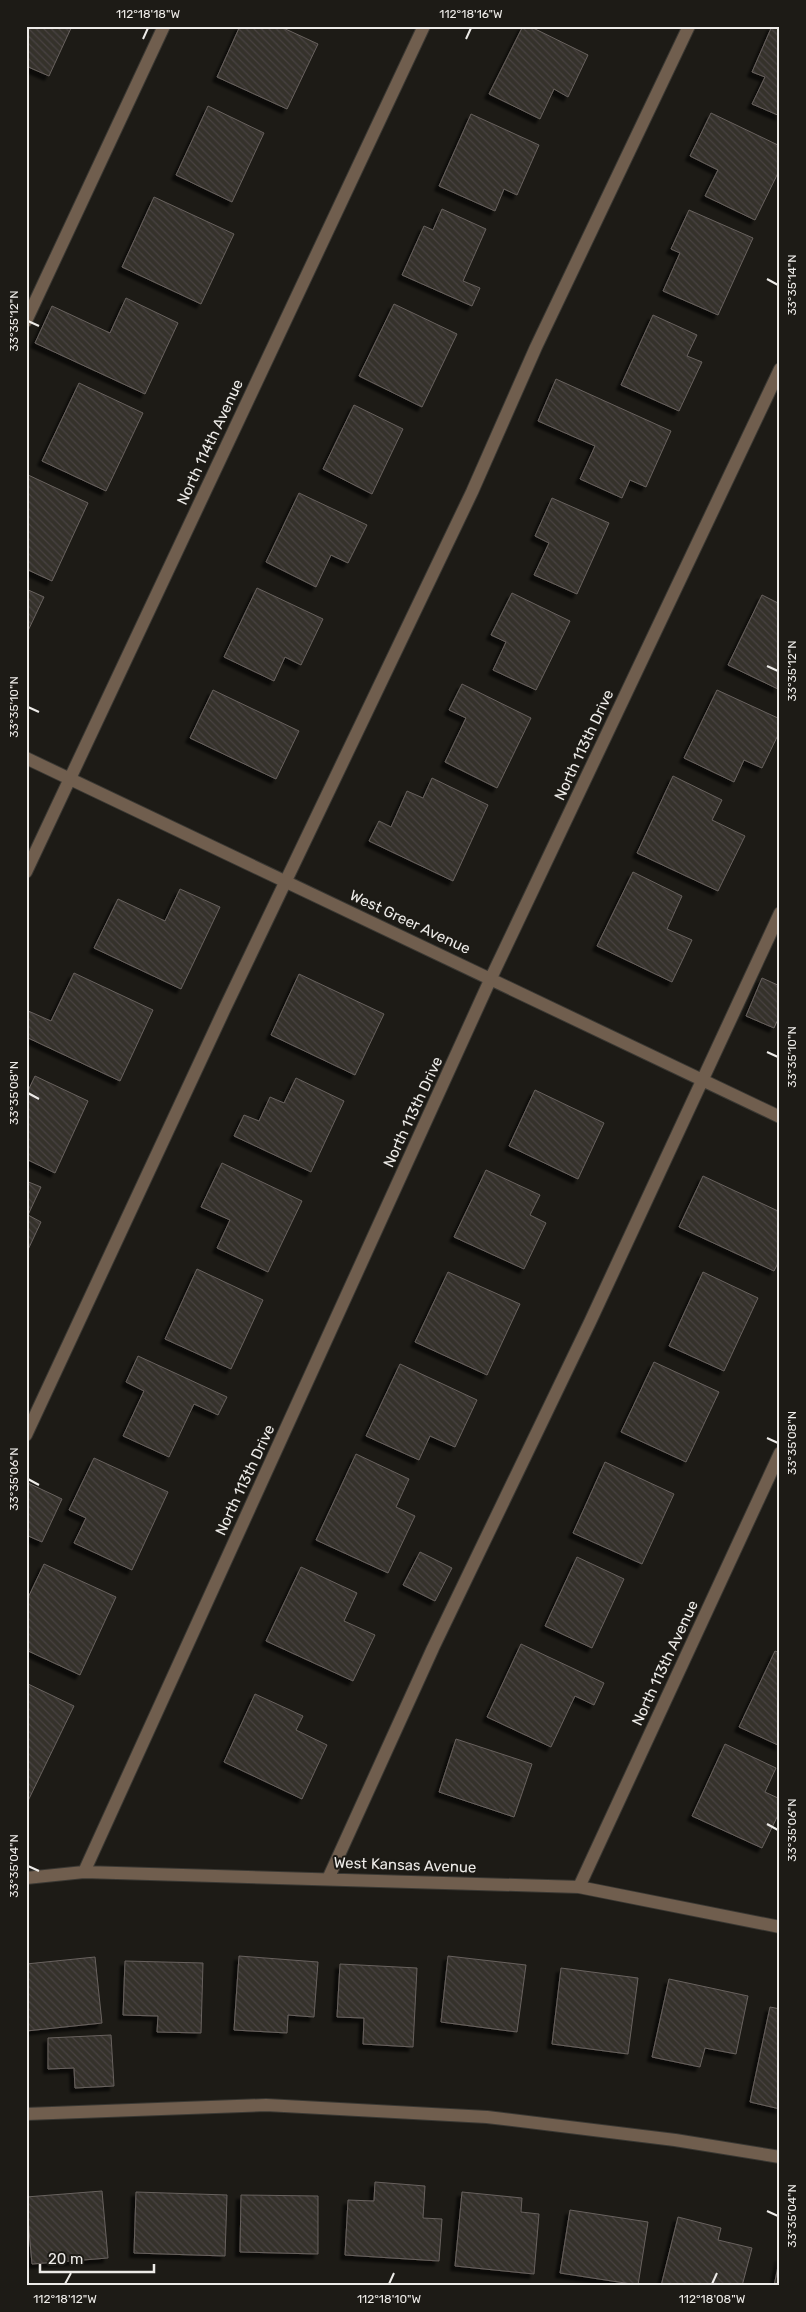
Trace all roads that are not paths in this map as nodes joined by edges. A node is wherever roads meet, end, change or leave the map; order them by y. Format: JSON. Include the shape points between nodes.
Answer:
{"nodes":[{"id":1,"x":164,"y":26,"type":"edge"},
{"id":2,"x":424,"y":26,"type":"edge"},
{"id":3,"x":688,"y":26,"type":"edge"},
{"id":4,"x":26,"y":321,"type":"edge"},
{"id":5,"x":780,"y":369,"type":"edge"},
{"id":6,"x":26,"y":758,"type":"edge"},
{"id":7,"x":70,"y":779,"type":"junction"},
{"id":8,"x":26,"y":872,"type":"edge"},
{"id":9,"x":285,"y":882,"type":"junction"},
{"id":10,"x":780,"y":913,"type":"edge"},
{"id":11,"x":491,"y":978,"type":"junction"},
{"id":12,"x":703,"y":1080,"type":"junction"},
{"id":13,"x":780,"y":1117,"type":"edge"},
{"id":14,"x":26,"y":1435,"type":"edge"},
{"id":15,"x":780,"y":1453,"type":"edge"},
{"id":16,"x":84,"y":1872,"type":"junction"},
{"id":17,"x":26,"y":1878,"type":"edge"},
{"id":18,"x":328,"y":1880,"type":"junction"},
{"id":19,"x":579,"y":1887,"type":"junction"},
{"id":20,"x":780,"y":1927,"type":"edge"},
{"id":21,"x":26,"y":2114,"type":"edge"},
{"id":22,"x":780,"y":2157,"type":"edge"}],
"edges":[{"from":1,"to":4,"type":"street"},
{"from":2,"to":7,"type":"street","name":"North 114th Avenue"},
{"from":3,"to":9,"type":"street","via":[[536,347],[472,492]]},
{"from":5,"to":11,"type":"street","name":"North 113th Drive"},
{"from":6,"to":7,"type":"street","name":"West Greer Avenue"},
{"from":7,"to":8,"type":"street","name":"North 114th Avenue"},
{"from":7,"to":9,"type":"street","name":"West Greer Avenue"},
{"from":9,"to":11,"type":"street","name":"West Greer Avenue"},
{"from":9,"to":14,"type":"street"},
{"from":10,"to":12,"type":"street"},
{"from":11,"to":12,"type":"street","name":"West Greer Avenue"},
{"from":11,"to":16,"type":"street","name":"North 113th Drive"},
{"from":12,"to":13,"type":"street","name":"West Greer Avenue"},
{"from":12,"to":18,"type":"street","via":[[433,1648]]},
{"from":15,"to":19,"type":"street","name":"North 113th Avenue"},
{"from":16,"to":17,"type":"street","name":"West Kansas Avenue"},
{"from":16,"to":18,"type":"street","name":"West Kansas Avenue"},
{"from":18,"to":19,"type":"street","name":"West Kansas Avenue"},
{"from":19,"to":20,"type":"street","name":"West Kansas Avenue"},
{"from":21,"to":22,"type":"street","via":[[266,2105],[468,2116],[675,2140]]}]}
